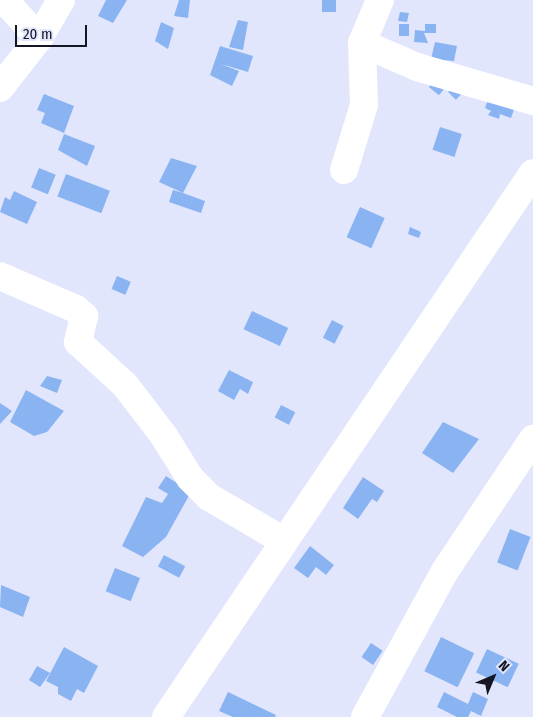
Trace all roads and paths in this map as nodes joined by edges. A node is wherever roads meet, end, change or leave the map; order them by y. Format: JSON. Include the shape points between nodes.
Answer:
{"nodes":[{"id":1,"x":4,"y":0,"type":"edge"},
{"id":2,"x":61,"y":0,"type":"edge"},
{"id":3,"x":380,"y":0,"type":"edge"},
{"id":4,"x":39,"y":38,"type":"junction"},
{"id":5,"x":362,"y":43,"type":"junction"},
{"id":6,"x":0,"y":88,"type":"edge"},
{"id":7,"x":533,"y":102,"type":"edge"},
{"id":8,"x":344,"y":170,"type":"dead end"},
{"id":9,"x":533,"y":173,"type":"edge"},
{"id":10,"x":0,"y":276,"type":"edge"},
{"id":11,"x":533,"y":439,"type":"edge"},
{"id":12,"x":284,"y":541,"type":"junction"},
{"id":13,"x":166,"y":717,"type":"edge"},
{"id":14,"x":365,"y":717,"type":"edge"}],
"edges":[{"from":1,"to":4,"type":"street"},
{"from":2,"to":4,"type":"street"},
{"from":3,"to":5,"type":"street"},
{"from":4,"to":6,"type":"street"},
{"from":5,"to":7,"type":"street","via":[[417,67]]},
{"from":5,"to":8,"type":"street","via":[[364,105]]},
{"from":9,"to":12,"type":"street"},
{"from":10,"to":12,"type":"street","via":[[76,308],[84,316],[78,342],[124,386],[164,436],[190,478],[210,497]]},
{"from":11,"to":14,"type":"street","via":[[444,571]]},
{"from":12,"to":13,"type":"street"}]}
